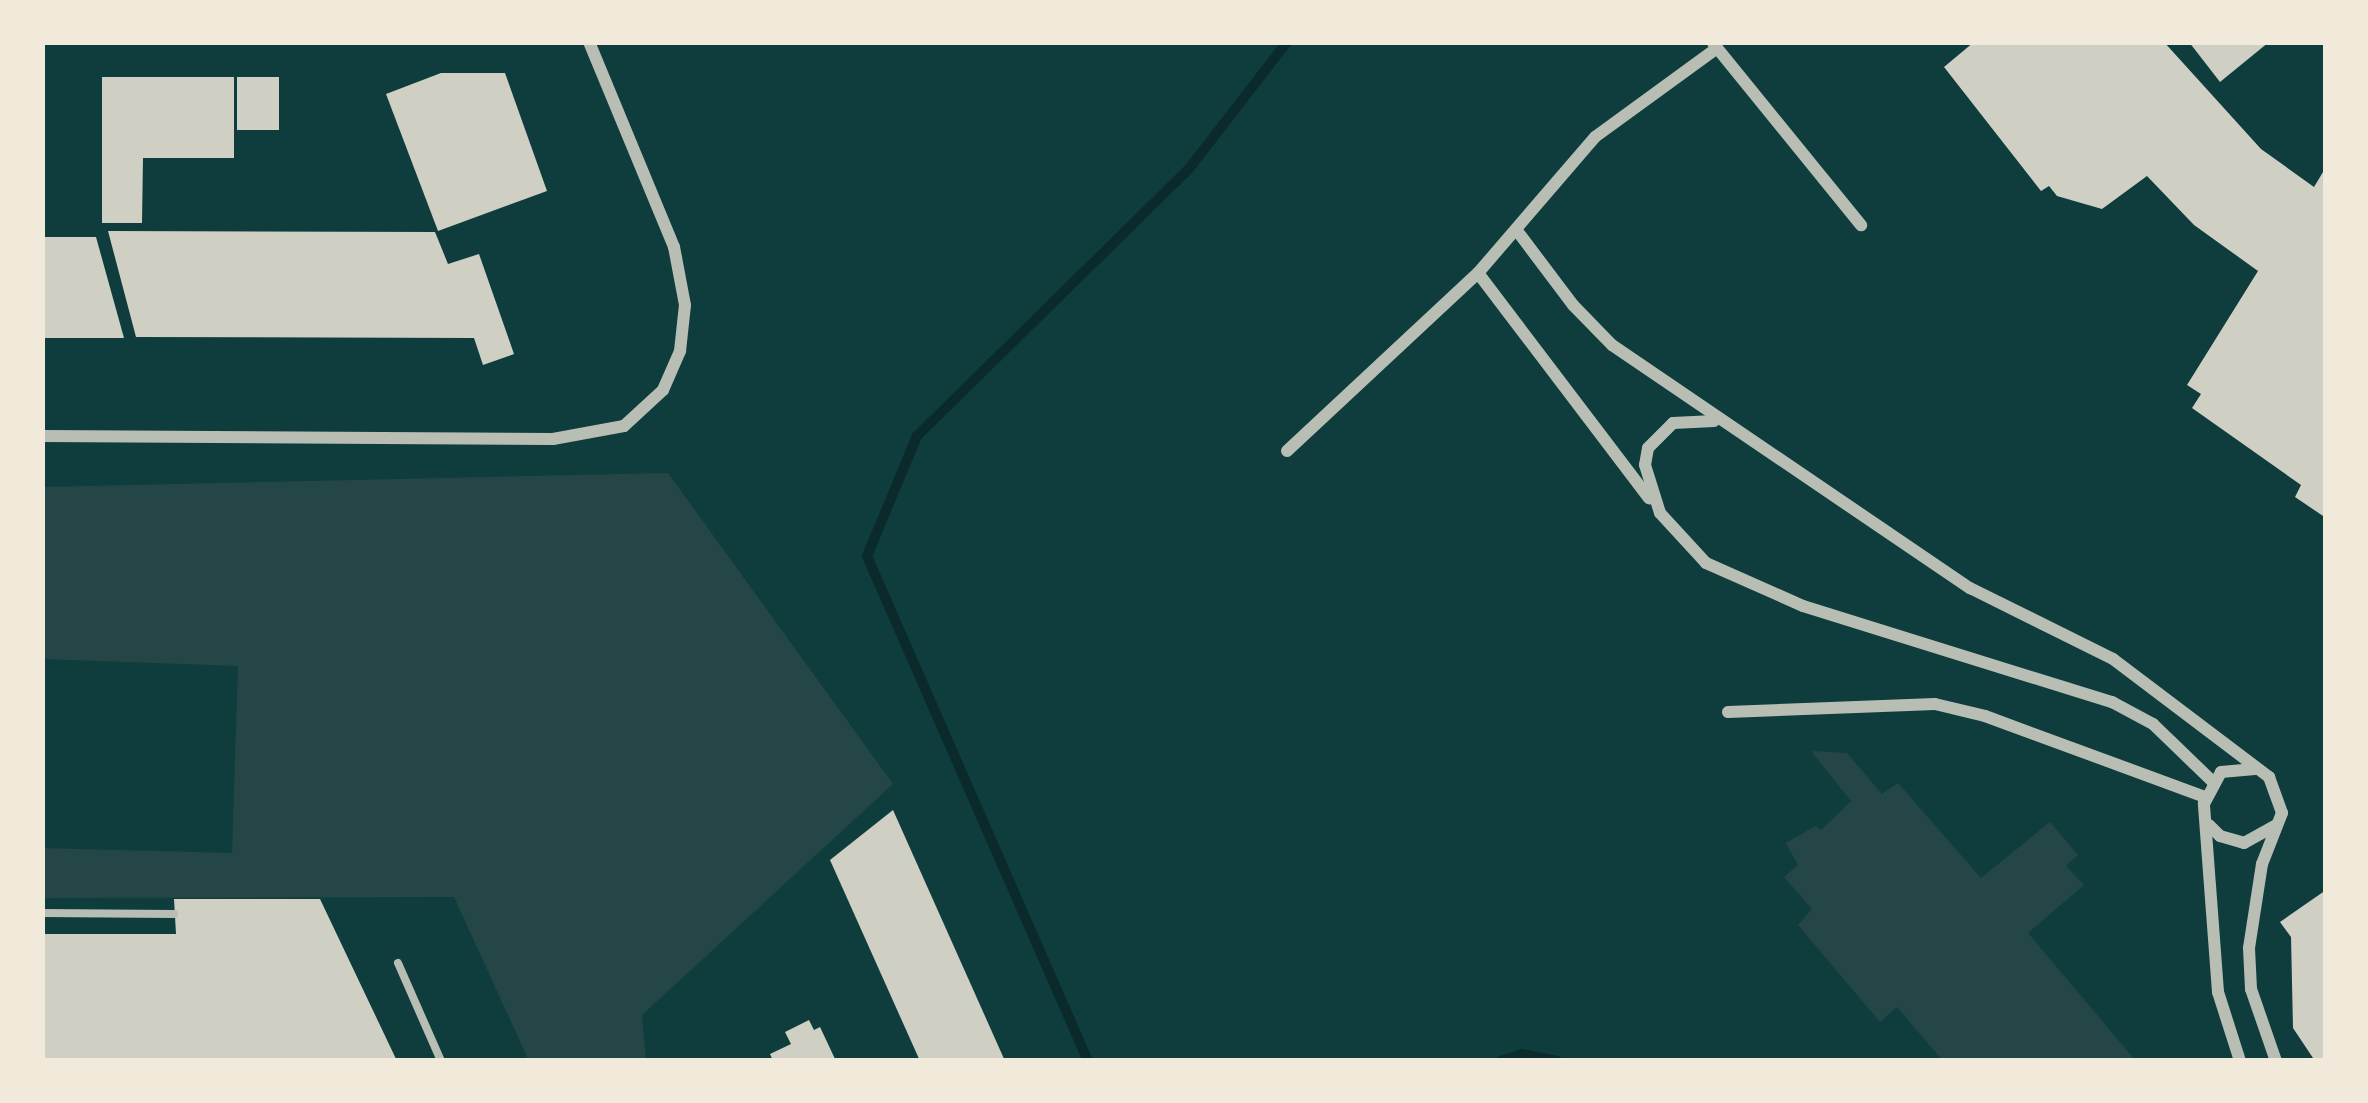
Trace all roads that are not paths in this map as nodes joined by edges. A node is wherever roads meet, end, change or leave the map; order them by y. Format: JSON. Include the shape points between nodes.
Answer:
{"nodes":[{"id":1,"x":589,"y":42,"type":"edge"},
{"id":2,"x":1715,"y":45,"type":"edge"},
{"id":3,"x":1862,"y":225,"type":"dead end"},
{"id":4,"x":1518,"y":232,"type":"junction"},
{"id":5,"x":1478,"y":273,"type":"junction"},
{"id":6,"x":1724,"y":424,"type":"junction"},
{"id":7,"x":42,"y":436,"type":"edge"},
{"id":8,"x":1287,"y":451,"type":"dead end"},
{"id":9,"x":1660,"y":513,"type":"junction"},
{"id":10,"x":1728,"y":712,"type":"dead end"},
{"id":11,"x":2261,"y":771,"type":"junction"},
{"id":12,"x":2212,"y":781,"type":"junction"},
{"id":13,"x":2205,"y":797,"type":"junction"},
{"id":14,"x":2209,"y":825,"type":"junction"},
{"id":15,"x":2276,"y":825,"type":"junction"},
{"id":16,"x":42,"y":914,"type":"edge"},
{"id":17,"x":175,"y":914,"type":"dead end"},
{"id":18,"x":398,"y":963,"type":"dead end"},
{"id":19,"x":441,"y":1061,"type":"edge"},
{"id":20,"x":2240,"y":1061,"type":"edge"},
{"id":21,"x":2276,"y":1061,"type":"edge"}],
"edges":[{"from":1,"to":7,"type":"street","via":[[674,248],[685,304],[680,351],[663,390],[624,426],[553,439]]},
{"from":2,"to":3,"type":"street"},
{"from":2,"to":4,"type":"street","via":[[1595,137]]},
{"from":4,"to":5,"type":"street"},
{"from":4,"to":6,"type":"street","via":[[1591,326]]},
{"from":5,"to":8,"type":"street"},
{"from":5,"to":9,"type":"street"},
{"from":6,"to":9,"type":"street","via":[[1686,418],[1658,434],[1648,448],[1648,483]]},
{"from":6,"to":11,"type":"street","via":[[1970,588],[2113,659]]},
{"from":9,"to":12,"type":"street","via":[[1706,563],[1756,589],[2134,712]]},
{"from":10,"to":13,"type":"street","via":[[1935,704]]},
{"from":11,"to":12,"type":"street","via":[[2233,767]]},
{"from":11,"to":15,"type":"street","via":[[2281,799]]},
{"from":12,"to":13,"type":"street"},
{"from":13,"to":14,"type":"street"},
{"from":14,"to":15,"type":"street","via":[[2243,843]]},
{"from":14,"to":20,"type":"street","via":[[2212,952]]},
{"from":15,"to":21,"type":"street","via":[[2248,948],[2251,989]]},
{"from":16,"to":17,"type":"lane"},
{"from":18,"to":19,"type":"lane"}]}
